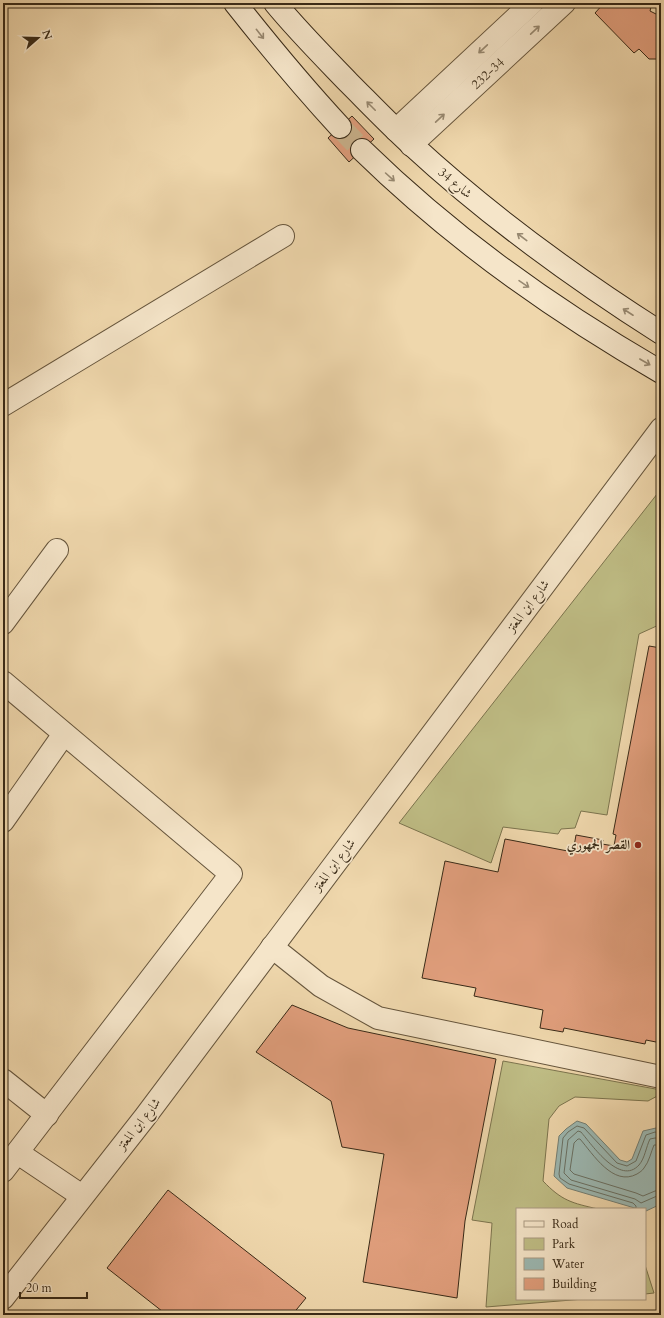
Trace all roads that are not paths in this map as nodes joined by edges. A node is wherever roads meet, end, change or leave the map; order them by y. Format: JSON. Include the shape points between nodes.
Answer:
{"nodes":[{"id":1,"x":235,"y":3,"type":"edge"},
{"id":2,"x":275,"y":3,"type":"edge"},
{"id":3,"x":532,"y":3,"type":"edge"},
{"id":4,"x":564,"y":3,"type":"edge"},
{"id":5,"x":340,"y":127,"type":"tunnel mouth"},
{"id":6,"x":396,"y":130,"type":"junction"},
{"id":7,"x":411,"y":145,"type":"junction"},
{"id":8,"x":362,"y":150,"type":"tunnel mouth"},
{"id":9,"x":283,"y":236,"type":"dead end"},
{"id":10,"x":661,"y":333,"type":"edge"},
{"id":11,"x":661,"y":372,"type":"edge"},
{"id":12,"x":3,"y":405,"type":"edge"},
{"id":13,"x":661,"y":429,"type":"edge"},
{"id":14,"x":57,"y":550,"type":"dead end"},
{"id":15,"x":3,"y":623,"type":"edge"},
{"id":16,"x":3,"y":682,"type":"edge"},
{"id":17,"x":64,"y":734,"type":"junction"},
{"id":18,"x":3,"y":821,"type":"edge"},
{"id":19,"x":272,"y":947,"type":"junction"},
{"id":20,"x":661,"y":1077,"type":"edge"},
{"id":21,"x":3,"y":1080,"type":"edge"},
{"id":22,"x":47,"y":1115,"type":"junction"},
{"id":23,"x":18,"y":1153,"type":"junction"},
{"id":24,"x":3,"y":1171,"type":"edge"},
{"id":25,"x":82,"y":1196,"type":"junction"},
{"id":26,"x":3,"y":1298,"type":"edge"}],
"edges":[{"from":1,"to":5,"type":"street","one_way":true},
{"from":6,"to":2,"type":"street","name":"شارع 34","one_way":true,"via":[[328,62]]},
{"from":3,"to":6,"type":"street","name":"232-34","one_way":true},
{"from":7,"to":4,"type":"street","name":"232-34","one_way":true},
{"from":6,"to":7,"type":"street","name":"شارع 34"},
{"from":10,"to":7,"type":"street","name":"شارع 34","one_way":true,"via":[[591,287],[508,227]]},
{"from":8,"to":11,"type":"street","one_way":true,"via":[[423,207],[504,270],[590,329]]},
{"from":9,"to":12,"type":"street"},
{"from":13,"to":19,"type":"street","name":"شارع ابن المعتز"},
{"from":14,"to":15,"type":"street"},
{"from":16,"to":17,"type":"street"},
{"from":17,"to":18,"type":"street"},
{"from":17,"to":22,"type":"street","via":[[231,874]]},
{"from":19,"to":20,"type":"street","via":[[320,986],[378,1018]]},
{"from":19,"to":25,"type":"street","name":"شارع ابن المعتز","via":[[145,1117]]},
{"from":21,"to":22,"type":"street"},
{"from":22,"to":23,"type":"street"},
{"from":23,"to":24,"type":"street"},
{"from":23,"to":25,"type":"street"},
{"from":25,"to":26,"type":"street","name":"شارع ابن المعتز"}]}
